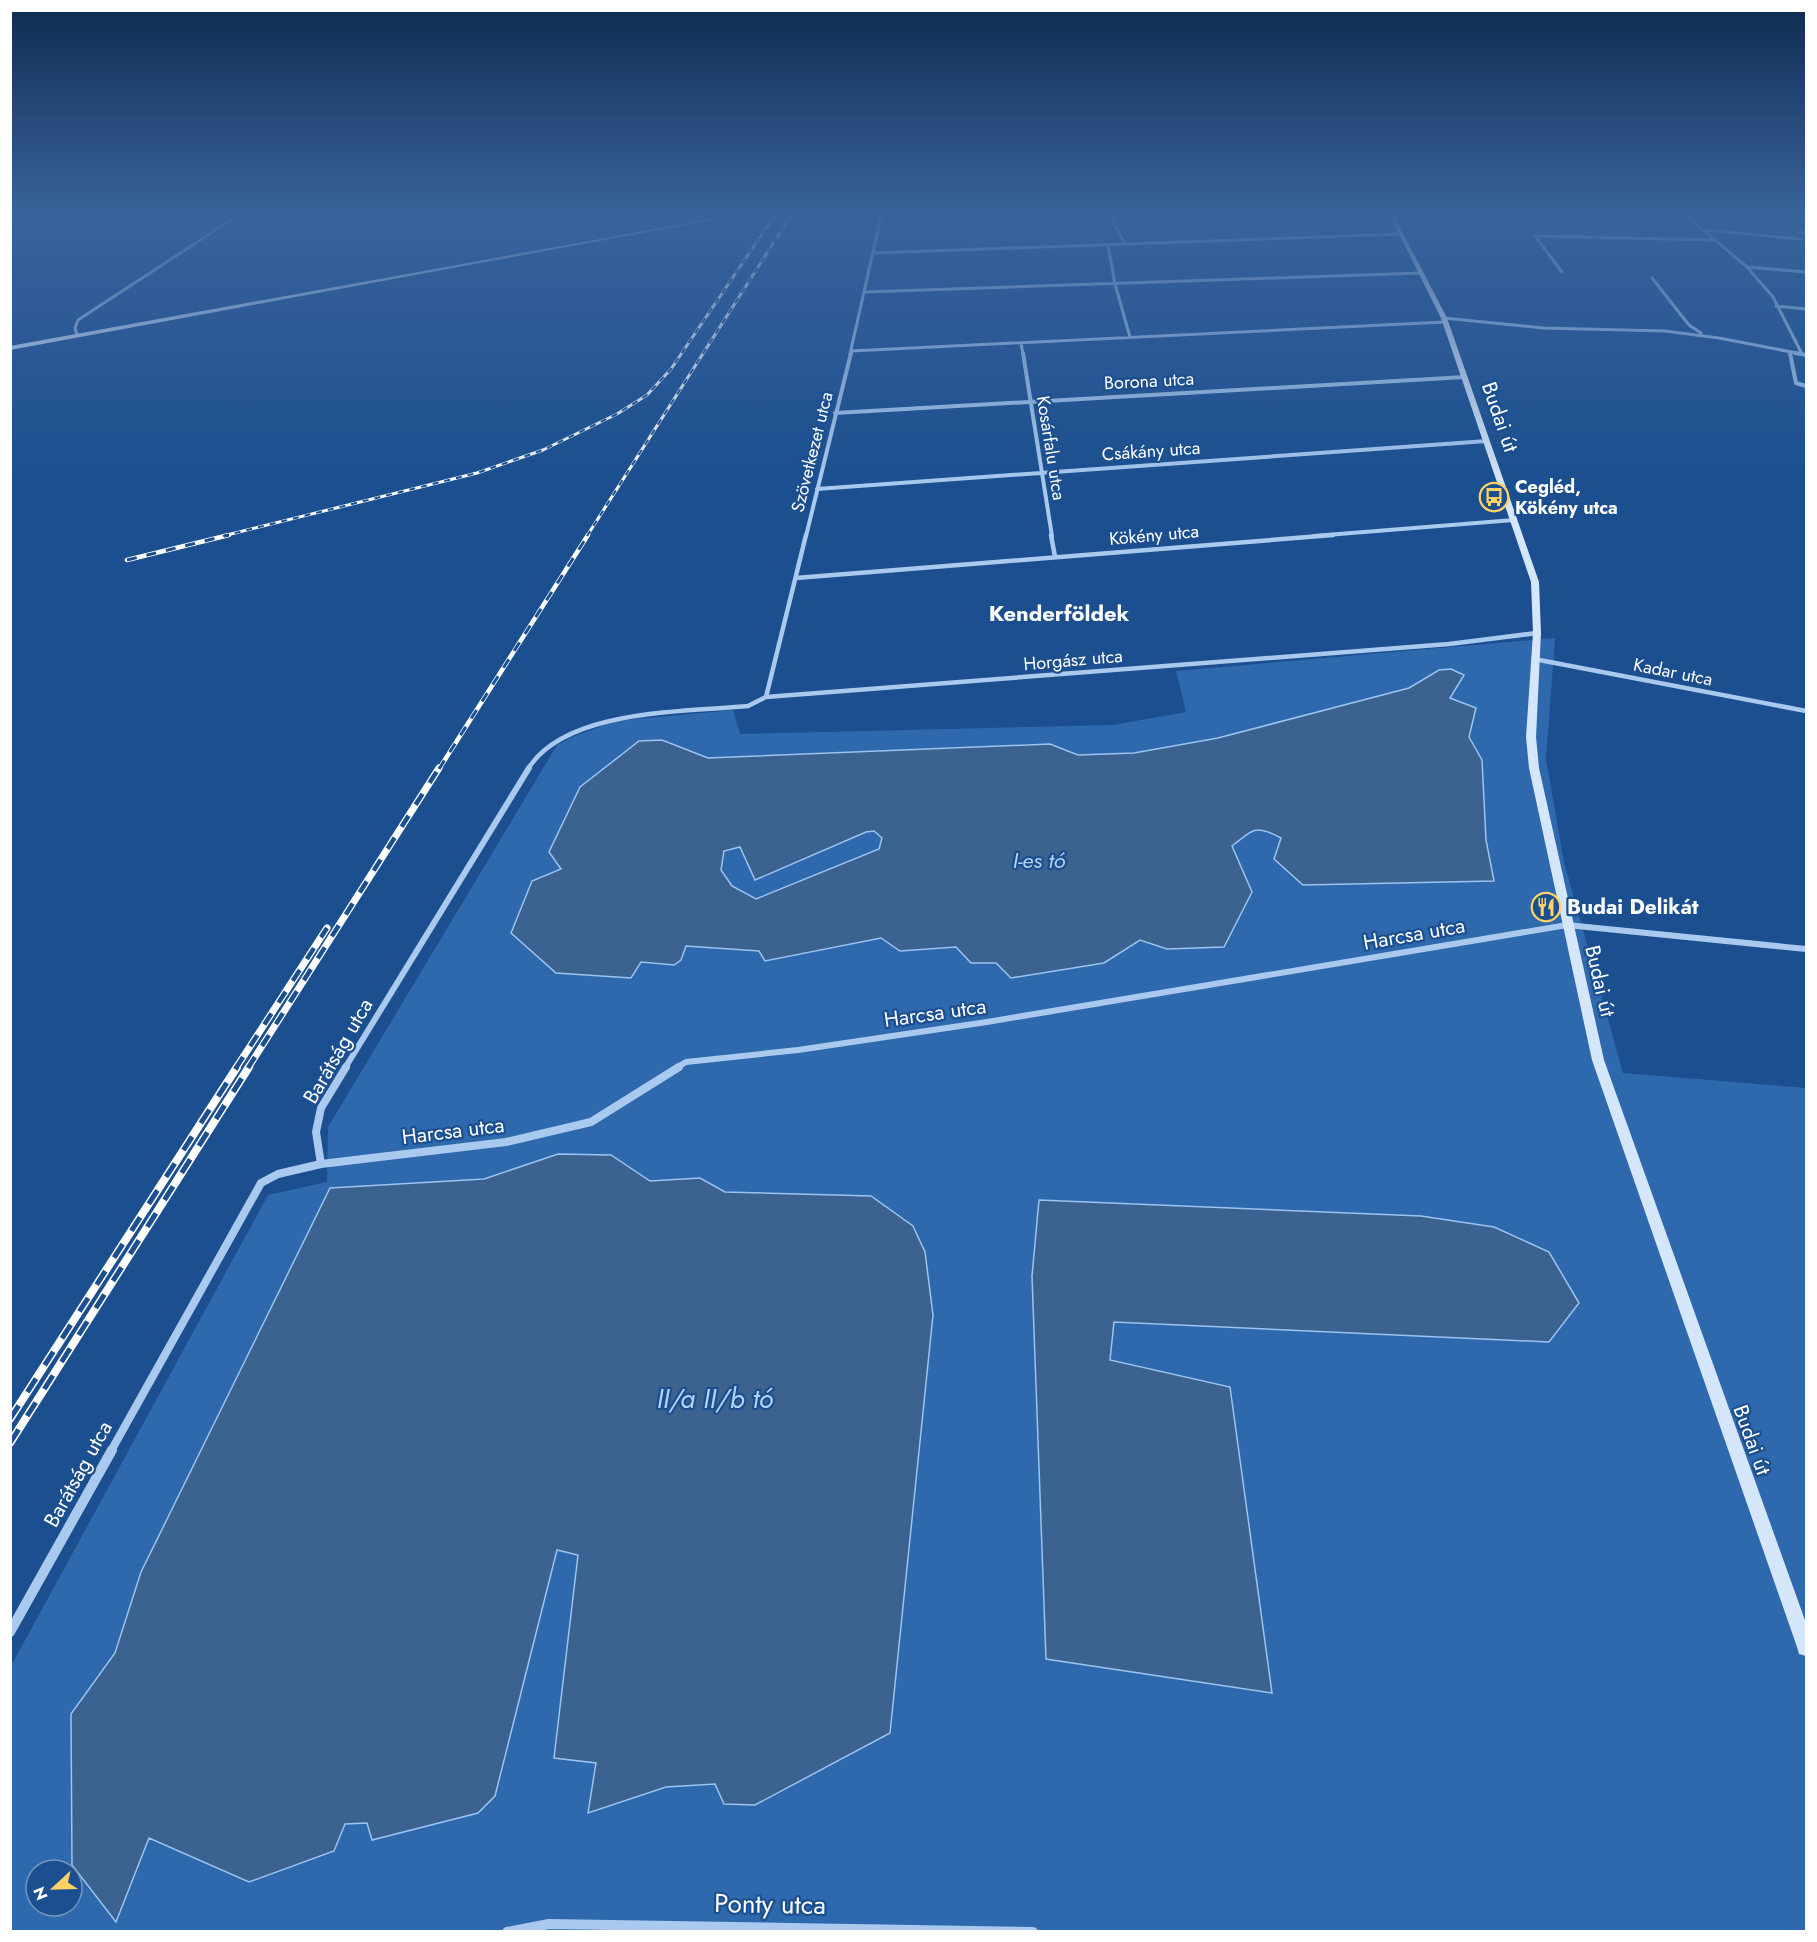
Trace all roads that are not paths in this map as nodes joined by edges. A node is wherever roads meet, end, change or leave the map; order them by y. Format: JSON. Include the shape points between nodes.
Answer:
{"nodes":[{"id":1,"x":105,"y":303,"type":"edge"},
{"id":2,"x":255,"y":303,"type":"edge"},
{"id":3,"x":862,"y":303,"type":"edge"},
{"id":4,"x":1120,"y":303,"type":"edge"},
{"id":5,"x":1436,"y":303,"type":"edge"},
{"id":6,"x":1671,"y":303,"type":"edge"},
{"id":7,"x":1775,"y":303,"type":"edge"},
{"id":8,"x":1776,"y":306,"type":"junction"},
{"id":9,"x":1806,"y":309,"type":"edge"},
{"id":10,"x":1445,"y":320,"type":"junction"},
{"id":11,"x":77,"y":335,"type":"junction"},
{"id":12,"x":1130,"y":337,"type":"junction"},
{"id":13,"x":1719,"y":338,"type":"junction"},
{"id":14,"x":1021,"y":343,"type":"junction"},
{"id":15,"x":10,"y":348,"type":"edge"},
{"id":16,"x":851,"y":351,"type":"junction"},
{"id":17,"x":1790,"y":352,"type":"junction"},
{"id":18,"x":1804,"y":355,"type":"edge"},
{"id":19,"x":1465,"y":377,"type":"junction"},
{"id":20,"x":1806,"y":386,"type":"edge"},
{"id":21,"x":1030,"y":401,"type":"junction"},
{"id":22,"x":836,"y":413,"type":"junction"},
{"id":23,"x":1487,"y":441,"type":"junction"},
{"id":24,"x":1041,"y":472,"type":"junction"},
{"id":25,"x":817,"y":489,"type":"junction"},
{"id":26,"x":1515,"y":520,"type":"junction"},
{"id":27,"x":1055,"y":557,"type":"junction"},
{"id":28,"x":796,"y":578,"type":"junction"},
{"id":29,"x":1537,"y":633,"type":"junction"},
{"id":30,"x":1534,"y":659,"type":"junction"},
{"id":31,"x":766,"y":698,"type":"junction"},
{"id":32,"x":1806,"y":711,"type":"edge"},
{"id":33,"x":613,"y":719,"type":"joint"},
{"id":34,"x":1567,"y":925,"type":"junction"},
{"id":35,"x":1806,"y":949,"type":"edge"},
{"id":36,"x":321,"y":1164,"type":"junction"},
{"id":37,"x":10,"y":1632,"type":"edge"},
{"id":38,"x":1806,"y":1647,"type":"edge"},
{"id":39,"x":507,"y":1932,"type":"edge"},
{"id":40,"x":1033,"y":1932,"type":"edge"}],
"edges":[{"from":1,"to":11,"type":"street","via":[[78,320]]},
{"from":2,"to":11,"type":"street"},
{"from":3,"to":16,"type":"street","name":"Szövetkezet utca"},
{"from":4,"to":12,"type":"street"},
{"from":5,"to":10,"type":"street","name":"Budai út"},
{"from":6,"to":13,"type":"street","via":[[1696,331]]},
{"from":7,"to":8,"type":"street"},
{"from":8,"to":9,"type":"street"},
{"from":8,"to":18,"type":"street"},
{"from":10,"to":12,"type":"street"},
{"from":10,"to":13,"type":"street","via":[[1543,328],[1665,331]]},
{"from":10,"to":19,"type":"street","name":"Budai út"},
{"from":11,"to":15,"type":"street"},
{"from":12,"to":14,"type":"street"},
{"from":13,"to":17,"type":"street"},
{"from":14,"to":16,"type":"street"},
{"from":14,"to":21,"type":"street","name":"Kosárfalu utca"},
{"from":16,"to":22,"type":"street","name":"Szövetkezet utca"},
{"from":17,"to":18,"type":"street"},
{"from":17,"to":20,"type":"street","via":[[1796,383]]},
{"from":19,"to":21,"type":"street","name":"Borona utca"},
{"from":19,"to":23,"type":"street","name":"Budai út"},
{"from":21,"to":22,"type":"street","name":"Borona utca"},
{"from":21,"to":24,"type":"street","name":"Kosárfalu utca"},
{"from":22,"to":25,"type":"street","name":"Szövetkezet utca"},
{"from":23,"to":24,"type":"street","name":"Csákány utca"},
{"from":23,"to":26,"type":"street","name":"Budai út"},
{"from":24,"to":25,"type":"street","name":"Csákány utca"},
{"from":24,"to":27,"type":"street","name":"Kosárfalu utca"},
{"from":25,"to":28,"type":"street","name":"Szövetkezet utca"},
{"from":26,"to":27,"type":"street","name":"Kökény utca"},
{"from":26,"to":29,"type":"street","name":"Budai út","via":[[1535,582]]},
{"from":27,"to":28,"type":"street","name":"Kökény utca"},
{"from":28,"to":31,"type":"street","name":"Szövetkezet utca"},
{"from":29,"to":30,"type":"street","name":"Budai út"},
{"from":29,"to":31,"type":"street","name":"Horgász utca","via":[[1449,644]]},
{"from":30,"to":32,"type":"street","name":"Kadar utca"},
{"from":30,"to":34,"type":"street","name":"Budai út","via":[[1534,768]]},
{"from":31,"to":33,"type":"street","name":"Horgász utca","via":[[748,706]]},
{"from":33,"to":36,"type":"street","name":"Barátság utca","via":[[565,736],[534,760],[321,1108],[316,1132]]},
{"from":34,"to":35,"type":"street","name":"Harcsa utca"},
{"from":34,"to":36,"type":"street","name":"Harcsa utca","via":[[987,1022],[686,1062],[591,1122],[506,1142]]},
{"from":34,"to":38,"type":"street","name":"Budai út","via":[[1608,1092]]},
{"from":36,"to":37,"type":"street","name":"Barátság utca","via":[[278,1174],[261,1183]]},
{"from":39,"to":40,"type":"street","name":"Ponty utca","via":[[549,1924]]}]}
